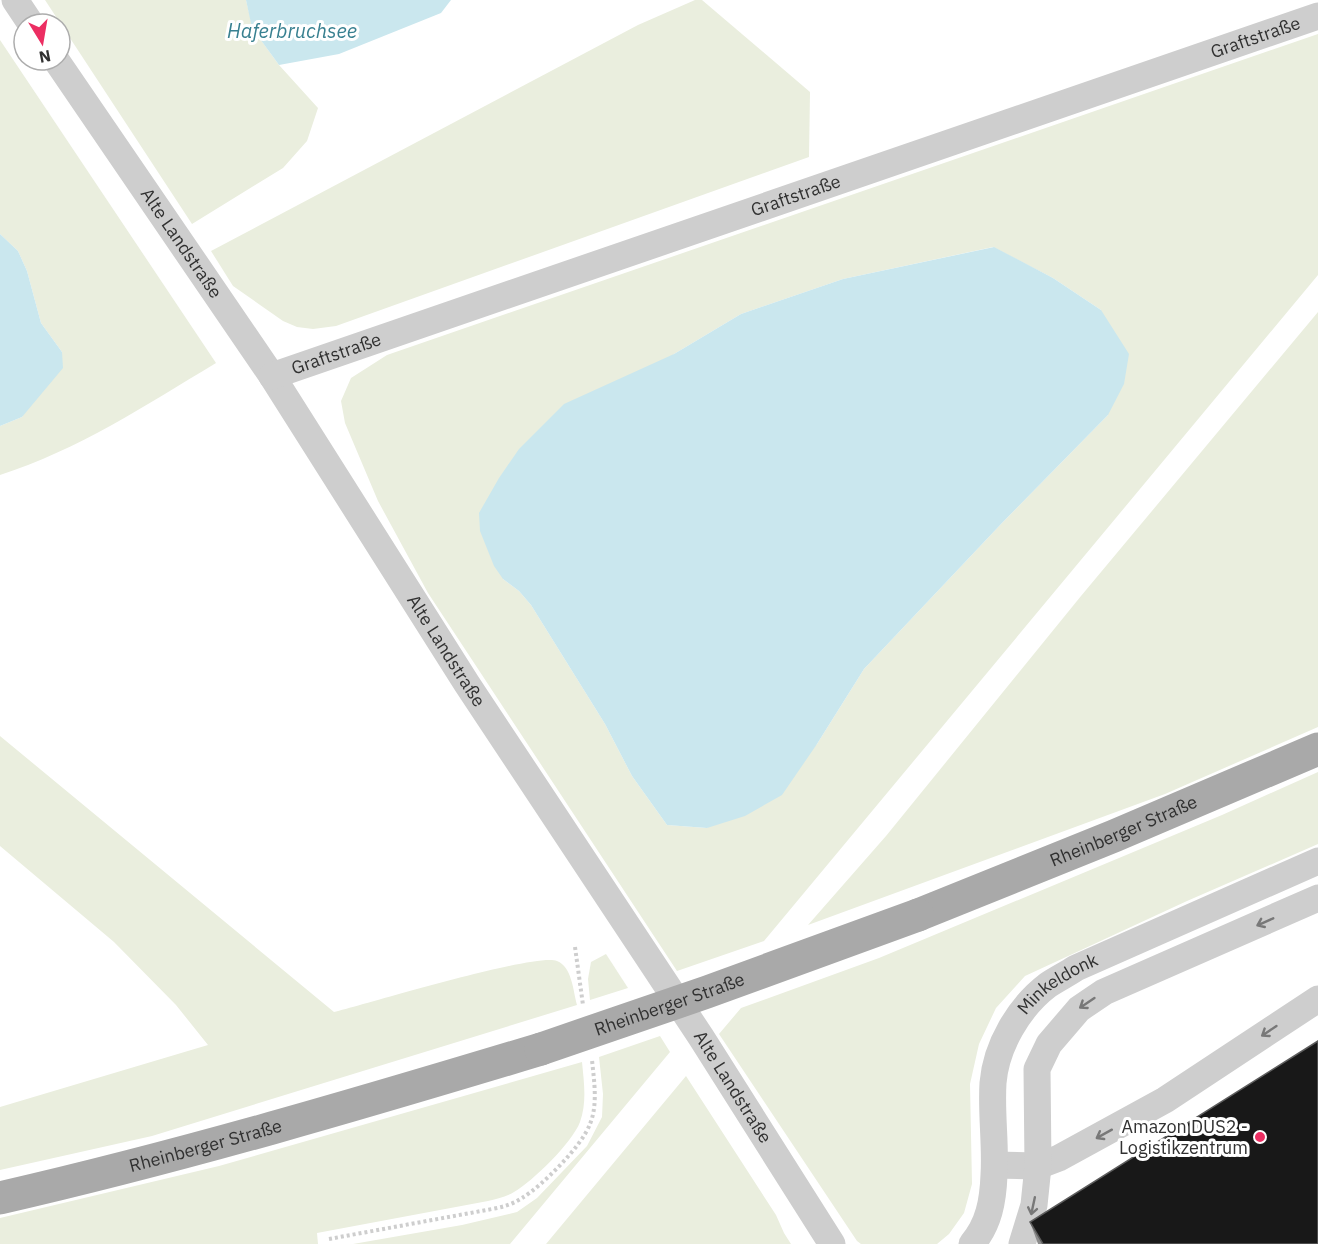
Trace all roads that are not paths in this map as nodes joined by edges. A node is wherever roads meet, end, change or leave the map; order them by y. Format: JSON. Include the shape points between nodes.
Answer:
{"nodes":[{"id":1,"x":1318,"y":16,"type":"edge"},
{"id":2,"x":64,"y":72,"type":"edge"},
{"id":3,"x":272,"y":376,"type":"junction"},
{"id":4,"x":1318,"y":749,"type":"edge"},
{"id":5,"x":1318,"y":861,"type":"edge"},
{"id":6,"x":1318,"y":898,"type":"edge"},
{"id":7,"x":1318,"y":999,"type":"edge"},
{"id":8,"x":994,"y":1165,"type":"junction"},
{"id":9,"x":1038,"y":1166,"type":"junction"},
{"id":10,"x":0,"y":1198,"type":"edge"},
{"id":11,"x":832,"y":1244,"type":"edge"},
{"id":12,"x":972,"y":1244,"type":"edge"},
{"id":13,"x":1022,"y":1244,"type":"edge"}],
"edges":[{"from":1,"to":3,"type":"street","name":"Graftstraße"},
{"from":2,"to":3,"type":"street","name":"Alte Landstraße"},
{"from":3,"to":11,"type":"street","name":"Alte Landstraße","via":[[467,684],[701,1037]]},
{"from":4,"to":10,"type":"main road","name":"Rheinberger Straße","bridge":true,"via":[[918,915],[541,1049],[297,1122]]},
{"from":5,"to":8,"type":"street","name":"Minkeldonk","via":[[1115,949],[1047,986],[1023,1009],[1000,1055],[993,1080]]},
{"from":6,"to":9,"type":"street","one_way":true,"via":[[1104,992],[1079,1008],[1049,1044],[1037,1069]]},
{"from":7,"to":9,"type":"street","one_way":true,"via":[[1165,1100]]},
{"from":8,"to":9,"type":"street"},
{"from":8,"to":12,"type":"street","name":"Minkeldonk","via":[[993,1200]]},
{"from":9,"to":13,"type":"street","one_way":true,"via":[[1034,1205]]}]}
